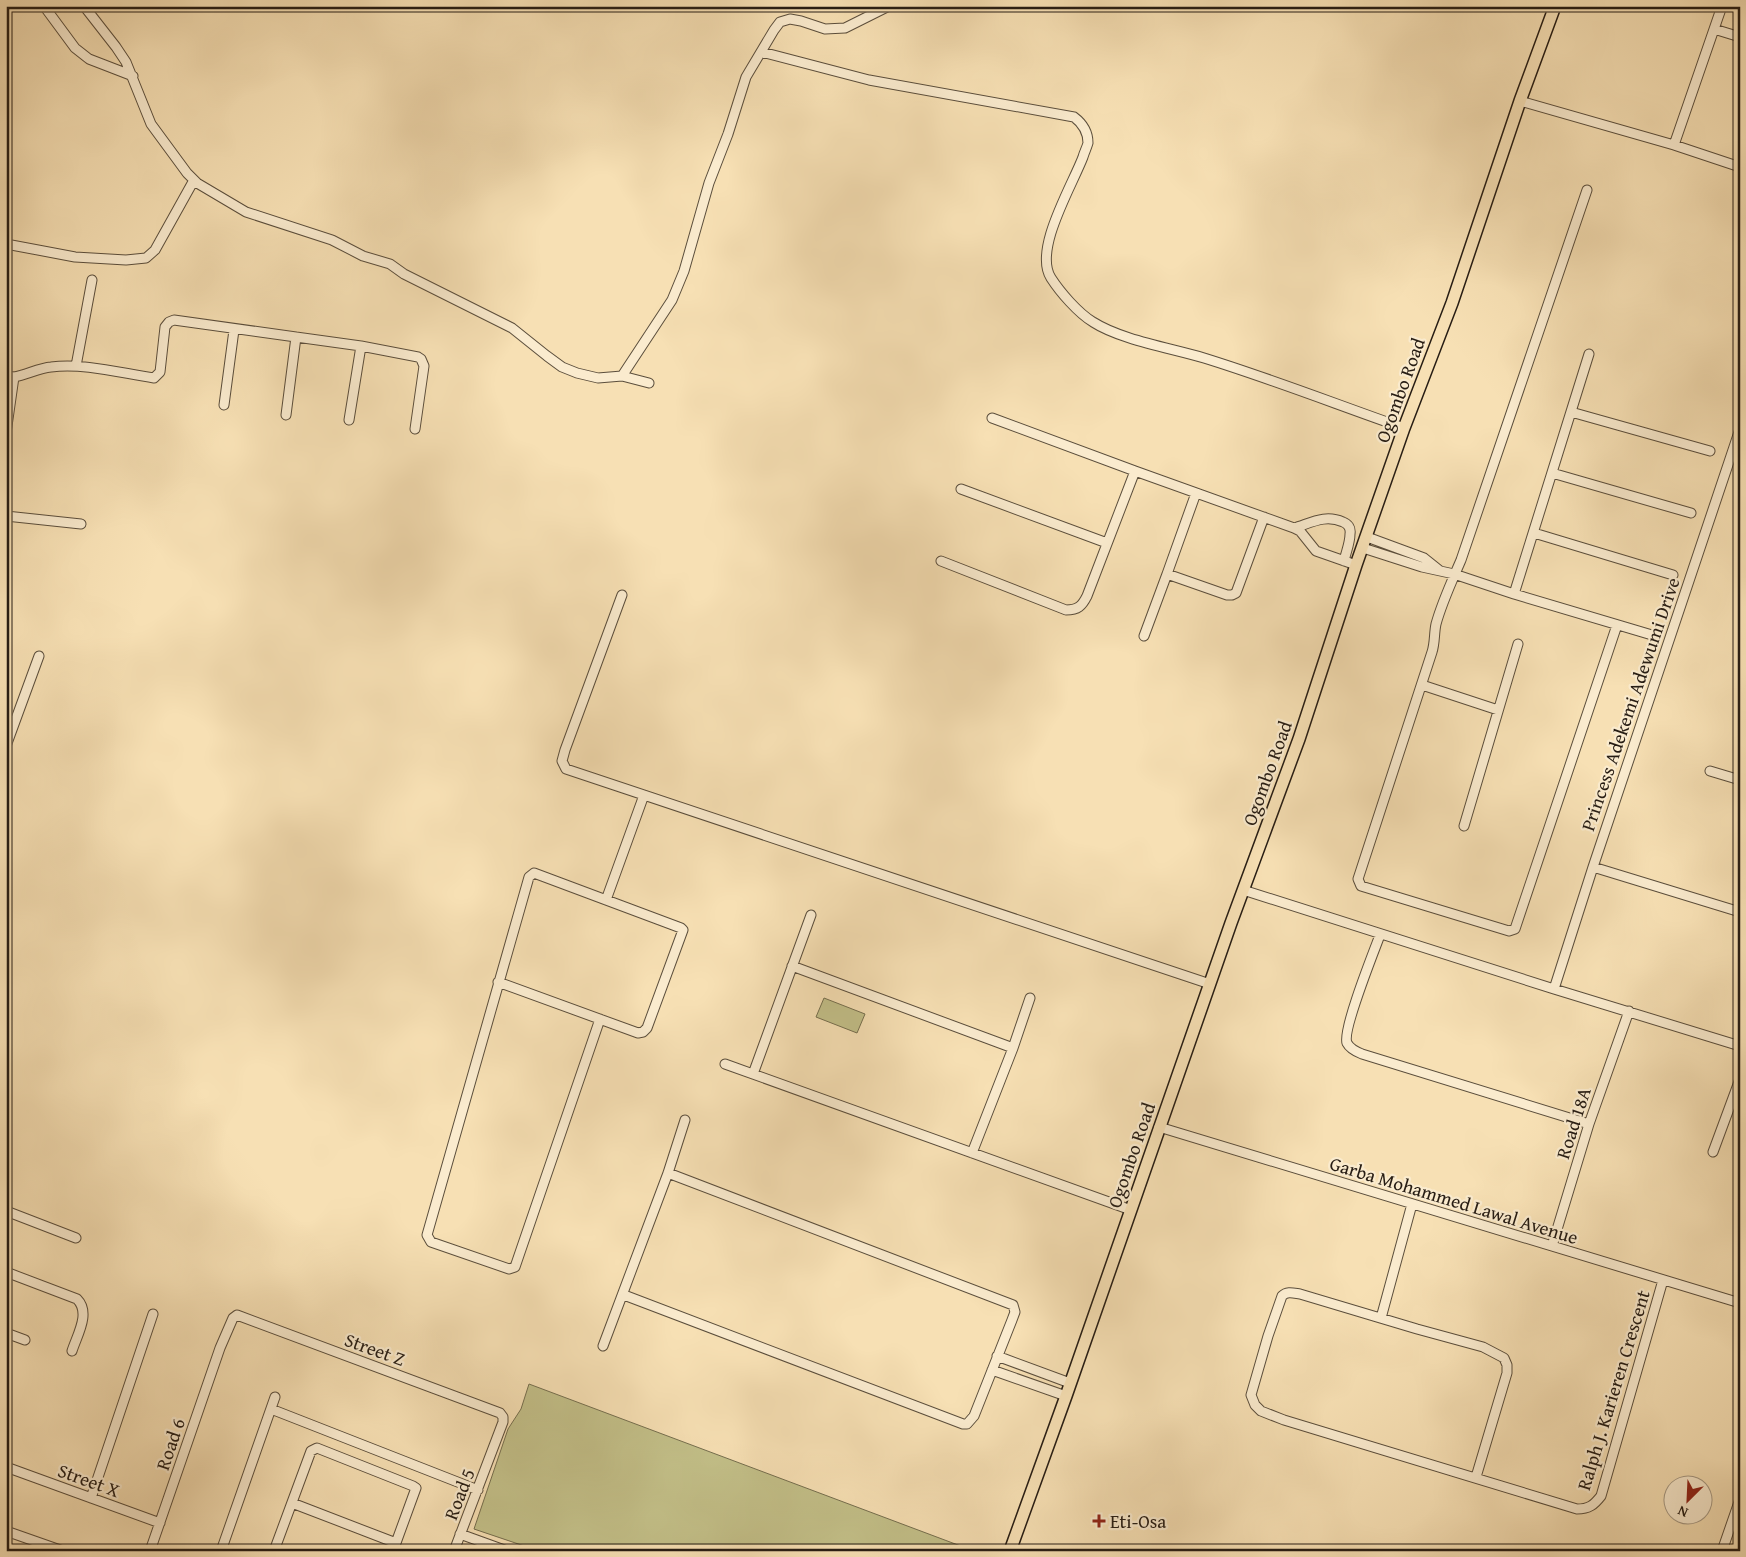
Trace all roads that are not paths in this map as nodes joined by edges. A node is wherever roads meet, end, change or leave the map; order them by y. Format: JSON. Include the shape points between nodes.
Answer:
{"nodes":[{"id":1,"x":44,"y":6,"type":"edge"},
{"id":2,"x":84,"y":6,"type":"edge"},
{"id":3,"x":889,"y":6,"type":"edge"},
{"id":4,"x":1555,"y":6,"type":"edge"},
{"id":5,"x":1722,"y":6,"type":"edge"},
{"id":6,"x":1714,"y":29,"type":"junction"},
{"id":7,"x":1740,"y":37,"type":"edge"},
{"id":8,"x":762,"y":52,"type":"junction"},
{"id":9,"x":133,"y":76,"type":"junction"},
{"id":10,"x":1520,"y":101,"type":"junction"},
{"id":11,"x":1674,"y":146,"type":"junction"},
{"id":12,"x":1740,"y":167,"type":"edge"},
{"id":13,"x":194,"y":180,"type":"junction"},
{"id":14,"x":1587,"y":190,"type":"dead end"},
{"id":15,"x":6,"y":244,"type":"edge"},
{"id":16,"x":92,"y":280,"type":"dead end"},
{"id":17,"x":234,"y":330,"type":"junction"},
{"id":18,"x":296,"y":337,"type":"junction"},
{"id":19,"x":361,"y":346,"type":"junction"},
{"id":20,"x":1589,"y":354,"type":"dead end"},
{"id":21,"x":76,"y":366,"type":"junction"},
{"id":22,"x":622,"y":376,"type":"junction"},
{"id":23,"x":10,"y":377,"type":"edge"},
{"id":24,"x":649,"y":383,"type":"dead end"},
{"id":25,"x":224,"y":405,"type":"dead end"},
{"id":26,"x":1571,"y":412,"type":"junction"},
{"id":27,"x":286,"y":415,"type":"dead end"},
{"id":28,"x":992,"y":418,"type":"dead end"},
{"id":29,"x":349,"y":420,"type":"dead end"},
{"id":30,"x":1404,"y":428,"type":"junction"},
{"id":31,"x":415,"y":429,"type":"dead end"},
{"id":32,"x":1740,"y":429,"type":"edge"},
{"id":33,"x":6,"y":433,"type":"edge"},
{"id":34,"x":1710,"y":451,"type":"dead end"},
{"id":35,"x":1135,"y":471,"type":"junction"},
{"id":36,"x":1552,"y":473,"type":"junction"},
{"id":37,"x":961,"y":489,"type":"dead end"},
{"id":38,"x":1196,"y":493,"type":"junction"},
{"id":39,"x":1691,"y":513,"type":"dead end"},
{"id":40,"x":6,"y":516,"type":"edge"},
{"id":41,"x":1264,"y":517,"type":"junction"},
{"id":42,"x":81,"y":524,"type":"dead end"},
{"id":43,"x":1294,"y":528,"type":"junction"},
{"id":44,"x":1534,"y":533,"type":"junction"},
{"id":45,"x":1367,"y":537,"type":"junction"},
{"id":46,"x":1107,"y":543,"type":"junction"},
{"id":47,"x":1363,"y":548,"type":"junction"},
{"id":48,"x":941,"y":561,"type":"dead end"},
{"id":49,"x":1344,"y":561,"type":"junction"},
{"id":50,"x":1356,"y":565,"type":"junction"},
{"id":51,"x":1439,"y":571,"type":"junction"},
{"id":52,"x":1167,"y":574,"type":"junction"},
{"id":53,"x":1454,"y":574,"type":"junction"},
{"id":54,"x":1673,"y":575,"type":"dead end"},
{"id":55,"x":1514,"y":594,"type":"junction"},
{"id":56,"x":622,"y":595,"type":"dead end"},
{"id":57,"x":1617,"y":625,"type":"junction"},
{"id":58,"x":1652,"y":635,"type":"dead end"},
{"id":59,"x":1144,"y":636,"type":"dead end"},
{"id":60,"x":1518,"y":644,"type":"dead end"},
{"id":61,"x":39,"y":656,"type":"dead end"},
{"id":62,"x":1422,"y":685,"type":"junction"},
{"id":63,"x":1498,"y":710,"type":"junction"},
{"id":64,"x":6,"y":746,"type":"edge"},
{"id":65,"x":1710,"y":771,"type":"dead end"},
{"id":66,"x":1740,"y":780,"type":"edge"},
{"id":67,"x":644,"y":796,"type":"junction"},
{"id":68,"x":1464,"y":826,"type":"dead end"},
{"id":69,"x":1593,"y":867,"type":"junction"},
{"id":70,"x":1243,"y":890,"type":"junction"},
{"id":71,"x":606,"y":900,"type":"junction"},
{"id":72,"x":1740,"y":912,"type":"edge"},
{"id":73,"x":811,"y":915,"type":"dead end"},
{"id":74,"x":1380,"y":935,"type":"junction"},
{"id":75,"x":792,"y":966,"type":"junction"},
{"id":76,"x":498,"y":982,"type":"junction"},
{"id":77,"x":1210,"y":984,"type":"junction"},
{"id":78,"x":1554,"y":989,"type":"junction"},
{"id":79,"x":1030,"y":998,"type":"dead end"},
{"id":80,"x":1629,"y":1012,"type":"junction"},
{"id":81,"x":600,"y":1019,"type":"junction"},
{"id":82,"x":1740,"y":1046,"type":"edge"},
{"id":83,"x":1013,"y":1048,"type":"junction"},
{"id":84,"x":725,"y":1064,"type":"dead end"},
{"id":85,"x":753,"y":1074,"type":"junction"},
{"id":86,"x":1740,"y":1079,"type":"edge"},
{"id":87,"x":685,"y":1120,"type":"dead end"},
{"id":88,"x":1589,"y":1124,"type":"junction"},
{"id":89,"x":1159,"y":1127,"type":"junction"},
{"id":90,"x":1713,"y":1152,"type":"dead end"},
{"id":91,"x":972,"y":1153,"type":"junction"},
{"id":92,"x":668,"y":1173,"type":"junction"},
{"id":93,"x":1412,"y":1204,"type":"junction"},
{"id":94,"x":1131,"y":1210,"type":"junction"},
{"id":95,"x":6,"y":1211,"type":"edge"},
{"id":96,"x":76,"y":1238,"type":"dead end"},
{"id":97,"x":1552,"y":1246,"type":"junction"},
{"id":98,"x":6,"y":1272,"type":"edge"},
{"id":99,"x":1663,"y":1280,"type":"junction"},
{"id":100,"x":624,"y":1294,"type":"junction"},
{"id":101,"x":1740,"y":1303,"type":"edge"},
{"id":102,"x":153,"y":1314,"type":"dead end"},
{"id":103,"x":1381,"y":1318,"type":"junction"},
{"id":104,"x":6,"y":1333,"type":"edge"},
{"id":105,"x":25,"y":1340,"type":"dead end"},
{"id":106,"x":603,"y":1346,"type":"dead end"},
{"id":107,"x":220,"y":1348,"type":"joint"},
{"id":108,"x":72,"y":1351,"type":"dead end"},
{"id":109,"x":998,"y":1356,"type":"junction"},
{"id":110,"x":992,"y":1370,"type":"junction"},
{"id":111,"x":1070,"y":1383,"type":"junction"},
{"id":112,"x":1066,"y":1396,"type":"junction"},
{"id":113,"x":275,"y":1397,"type":"dead end"},
{"id":114,"x":271,"y":1409,"type":"junction"},
{"id":115,"x":493,"y":1450,"type":"joint"},
{"id":116,"x":6,"y":1467,"type":"edge"},
{"id":117,"x":1476,"y":1477,"type":"junction"},
{"id":118,"x":478,"y":1490,"type":"junction"},
{"id":119,"x":91,"y":1498,"type":"junction"},
{"id":120,"x":1740,"y":1500,"type":"edge"},
{"id":121,"x":292,"y":1503,"type":"junction"},
{"id":122,"x":160,"y":1523,"type":"junction"},
{"id":123,"x":6,"y":1531,"type":"edge"},
{"id":124,"x":460,"y":1534,"type":"junction"},
{"id":125,"x":394,"y":1547,"type":"edge"},
{"id":126,"x":63,"y":1551,"type":"edge"},
{"id":127,"x":150,"y":1551,"type":"edge"},
{"id":128,"x":221,"y":1551,"type":"edge"},
{"id":129,"x":274,"y":1551,"type":"edge"},
{"id":130,"x":454,"y":1551,"type":"edge"},
{"id":131,"x":507,"y":1551,"type":"edge"},
{"id":132,"x":1010,"y":1551,"type":"edge"},
{"id":133,"x":1722,"y":1551,"type":"edge"}],
"edges":[{"from":1,"to":9,"type":"street","via":[[75,48],[89,58]]},
{"from":2,"to":9,"type":"street","via":[[116,46]]},
{"from":3,"to":8,"type":"street","via":[[862,21],[835,30],[786,19],[774,30]]},
{"from":4,"to":10,"type":"main road","name":"Ogombo Road"},
{"from":5,"to":6,"type":"street"},
{"from":6,"to":7,"type":"street"},
{"from":6,"to":11,"type":"street"},
{"from":8,"to":22,"type":"street","via":[[746,77],[672,300]]},
{"from":8,"to":30,"type":"street","via":[[869,80],[1074,117],[1086,131],[1088,143],[1054,222],[1046,266],[1062,292],[1092,322],[1118,334],[1205,358]]},
{"from":9,"to":13,"type":"street","via":[[151,124]]},
{"from":10,"to":11,"type":"street"},
{"from":10,"to":30,"type":"main road","name":"Ogombo Road","via":[[1452,303]]},
{"from":11,"to":12,"type":"street"},
{"from":13,"to":15,"type":"street","via":[[155,250],[146,258],[76,257]]},
{"from":13,"to":22,"type":"street","via":[[246,212],[332,240],[363,256],[390,264],[512,328],[562,367],[598,378]]},
{"from":14,"to":53,"type":"street"},
{"from":16,"to":21,"type":"street"},
{"from":17,"to":18,"type":"street"},
{"from":17,"to":21,"type":"street","via":[[174,320],[169,322],[160,372],[154,378]]},
{"from":17,"to":25,"type":"street"},
{"from":18,"to":19,"type":"street"},
{"from":18,"to":27,"type":"street"},
{"from":19,"to":29,"type":"street"},
{"from":19,"to":31,"type":"street","via":[[421,360],[424,366]]},
{"from":20,"to":26,"type":"street"},
{"from":21,"to":23,"type":"street","via":[[48,367]]},
{"from":22,"to":24,"type":"street"},
{"from":23,"to":33,"type":"street"},
{"from":26,"to":34,"type":"street"},
{"from":26,"to":36,"type":"street"},
{"from":28,"to":35,"type":"street"},
{"from":30,"to":45,"type":"main road","name":"Ogombo Road"},
{"from":32,"to":69,"type":"street","name":"Princess Adekemi Adewumi Drive"},
{"from":35,"to":38,"type":"street"},
{"from":35,"to":46,"type":"street"},
{"from":36,"to":39,"type":"street"},
{"from":36,"to":44,"type":"street"},
{"from":37,"to":46,"type":"street"},
{"from":38,"to":41,"type":"street"},
{"from":38,"to":52,"type":"street"},
{"from":40,"to":42,"type":"street"},
{"from":41,"to":43,"type":"street"},
{"from":41,"to":52,"type":"street","via":[[1238,589],[1232,596]]},
{"from":43,"to":49,"type":"street","via":[[1316,551]]},
{"from":43,"to":49,"type":"street","via":[[1326,518],[1347,524],[1350,535]]},
{"from":44,"to":54,"type":"street"},
{"from":44,"to":55,"type":"street"},
{"from":45,"to":47,"type":"main road","name":"Ogombo Road"},
{"from":45,"to":51,"type":"street","via":[[1424,558]]},
{"from":46,"to":48,"type":"street","via":[[1087,596],[1076,610],[1066,610]]},
{"from":47,"to":50,"type":"main road","name":"Ogombo Road"},
{"from":47,"to":51,"type":"street"},
{"from":49,"to":50,"type":"street"},
{"from":50,"to":70,"type":"main road","name":"Ogombo Road","via":[[1299,739]]},
{"from":51,"to":53,"type":"street"},
{"from":52,"to":59,"type":"street"},
{"from":53,"to":55,"type":"street"},
{"from":53,"to":62,"type":"street","via":[[1436,627],[1435,643]]},
{"from":55,"to":57,"type":"street"},
{"from":56,"to":67,"type":"street","via":[[571,731],[562,764],[569,770]]},
{"from":57,"to":58,"type":"street"},
{"from":57,"to":62,"type":"street","via":[[1517,926],[1512,931],[1366,889],[1358,882]]},
{"from":60,"to":63,"type":"street"},
{"from":61,"to":64,"type":"street"},
{"from":62,"to":63,"type":"street"},
{"from":63,"to":68,"type":"street"},
{"from":65,"to":66,"type":"street"},
{"from":67,"to":71,"type":"street"},
{"from":67,"to":77,"type":"street"},
{"from":69,"to":72,"type":"street"},
{"from":69,"to":78,"type":"street","name":"Princess Adekemi Adewumi Drive"},
{"from":70,"to":74,"type":"street"},
{"from":70,"to":77,"type":"main road","name":"Ogombo Road"},
{"from":71,"to":76,"type":"street","via":[[531,874]]},
{"from":71,"to":81,"type":"street","via":[[681,928],[683,933],[647,1028],[638,1033]]},
{"from":73,"to":75,"type":"street"},
{"from":74,"to":78,"type":"street"},
{"from":74,"to":88,"type":"street","via":[[1350,1022],[1348,1045],[1362,1054]]},
{"from":75,"to":83,"type":"street"},
{"from":75,"to":85,"type":"street"},
{"from":76,"to":81,"type":"street"},
{"from":76,"to":81,"type":"street","via":[[427,1235],[431,1242],[509,1269],[515,1266]]},
{"from":77,"to":89,"type":"main road","name":"Ogombo Road"},
{"from":78,"to":80,"type":"street"},
{"from":79,"to":83,"type":"street"},
{"from":80,"to":82,"type":"street"},
{"from":80,"to":88,"type":"street","name":"Road 18A"},
{"from":83,"to":91,"type":"street"},
{"from":84,"to":85,"type":"street"},
{"from":85,"to":91,"type":"street"},
{"from":86,"to":90,"type":"street"},
{"from":87,"to":92,"type":"street"},
{"from":88,"to":97,"type":"street","name":"Road 18A"},
{"from":89,"to":93,"type":"street","name":"Garba Mohammed Lawal Avenue"},
{"from":89,"to":94,"type":"main road","name":"Ogombo Road"},
{"from":91,"to":94,"type":"street"},
{"from":92,"to":100,"type":"street"},
{"from":92,"to":109,"type":"street","via":[[1012,1305],[1015,1312]]},
{"from":93,"to":97,"type":"street","name":"Garba Mohammed Lawal Avenue"},
{"from":93,"to":103,"type":"street"},
{"from":94,"to":111,"type":"main road","name":"Ogombo Road"},
{"from":95,"to":96,"type":"street"},
{"from":97,"to":99,"type":"street","name":"Garba Mohammed Lawal Avenue"},
{"from":98,"to":108,"type":"street","via":[[77,1299],[82,1304],[84,1312]]},
{"from":99,"to":101,"type":"street","name":"Garba Mohammed Lawal Avenue"},
{"from":99,"to":117,"type":"street","name":"Ralph J. Karieren Crescent","via":[[1597,1502],[1588,1508],[1578,1508]]},
{"from":100,"to":106,"type":"street"},
{"from":100,"to":110,"type":"street","via":[[963,1424],[974,1416]]},
{"from":102,"to":119,"type":"street"},
{"from":103,"to":117,"type":"street","name":"Ralph J. Karieren Crescent","via":[[1483,1347],[1504,1358],[1507,1373]]},
{"from":103,"to":117,"type":"street","name":"Ralph J. Karieren Crescent","via":[[1300,1294],[1285,1293],[1276,1308],[1254,1380],[1251,1395],[1255,1405],[1261,1411],[1284,1420]]},
{"from":104,"to":105,"type":"street"},
{"from":107,"to":115,"type":"street","name":"Street Z","via":[[233,1318],[237,1316],[457,1396],[503,1417]]},
{"from":107,"to":122,"type":"street","name":"Road 6"},
{"from":109,"to":110,"type":"street"},
{"from":109,"to":111,"type":"street"},
{"from":110,"to":112,"type":"street"},
{"from":111,"to":112,"type":"main road","name":"Ogombo Road"},
{"from":112,"to":132,"type":"main road","name":"Ogombo Road"},
{"from":113,"to":114,"type":"street"},
{"from":114,"to":118,"type":"street"},
{"from":114,"to":128,"type":"street"},
{"from":115,"to":118,"type":"street","name":"Road 5"},
{"from":116,"to":119,"type":"street","name":"Street X"},
{"from":118,"to":124,"type":"street","name":"Road 5"},
{"from":119,"to":122,"type":"street","name":"Street X"},
{"from":120,"to":133,"type":"street"},
{"from":121,"to":125,"type":"street"},
{"from":121,"to":125,"type":"street","via":[[314,1448],[413,1486],[416,1488]]},
{"from":121,"to":129,"type":"street"},
{"from":122,"to":127,"type":"street","name":"Road 6"},
{"from":123,"to":126,"type":"street"},
{"from":124,"to":130,"type":"street","name":"Road 5"},
{"from":124,"to":131,"type":"street"}]}
